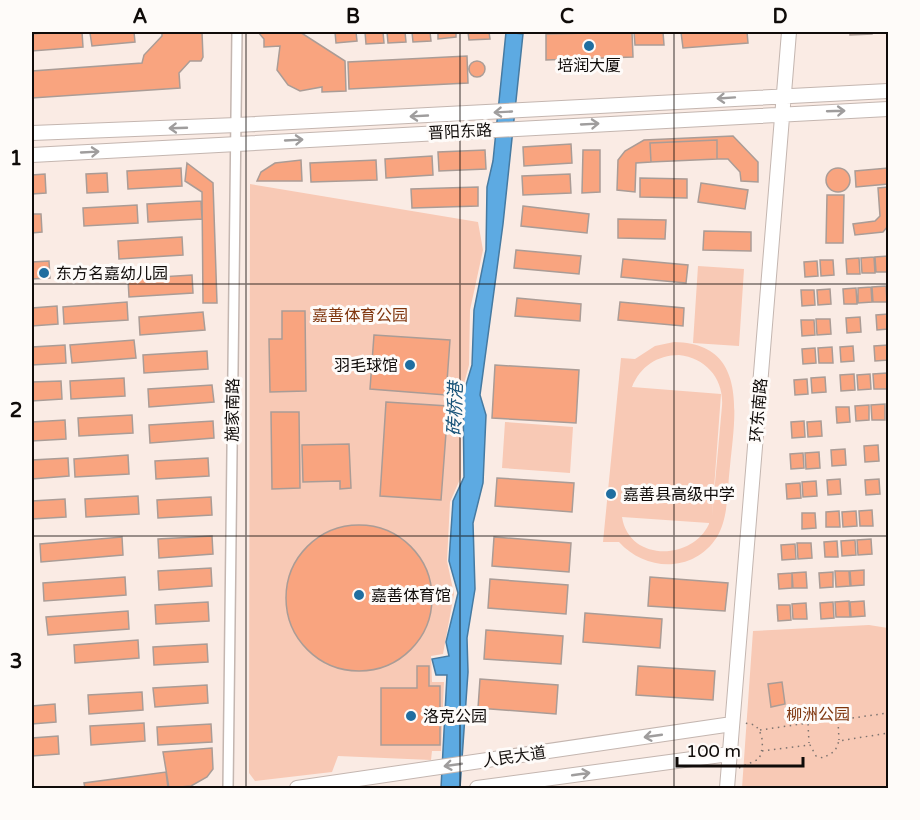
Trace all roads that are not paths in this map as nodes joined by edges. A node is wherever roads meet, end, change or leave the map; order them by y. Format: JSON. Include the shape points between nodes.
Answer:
{"nodes":[{"id":1,"x":237,"y":32,"type":"edge"},
{"id":2,"x":789,"y":32,"type":"edge"},
{"id":3,"x":888,"y":91,"type":"edge"},
{"id":4,"x":784,"y":95,"type":"junction"},
{"id":5,"x":888,"y":109,"type":"edge"},
{"id":6,"x":783,"y":113,"type":"junction"},
{"id":7,"x":237,"y":125,"type":"junction"},
{"id":8,"x":32,"y":133,"type":"edge"},
{"id":9,"x":236,"y":144,"type":"junction"},
{"id":10,"x":32,"y":155,"type":"edge"},
{"id":11,"x":732,"y":724,"type":"junction"},
{"id":12,"x":729,"y":754,"type":"junction"},
{"id":13,"x":482,"y":788,"type":"edge"},
{"id":14,"x":228,"y":789,"type":"edge"},
{"id":15,"x":297,"y":789,"type":"edge"},
{"id":16,"x":477,"y":789,"type":"edge"},
{"id":17,"x":726,"y":789,"type":"edge"}],
"edges":[{"from":1,"to":7,"type":"street","name":"施家南路"},
{"from":2,"to":4,"type":"main road","name":"环东南路"},
{"from":3,"to":4,"type":"main road","name":"晋阳东路"},
{"from":4,"to":6,"type":"main road","name":"环东南路"},
{"from":4,"to":7,"type":"main road","name":"晋阳东路","one_way":true},
{"from":6,"to":5,"type":"main road","name":"晋阳东路","one_way":true},
{"from":9,"to":6,"type":"main road","name":"晋阳东路","one_way":true},
{"from":6,"to":11,"type":"main road","name":"环东南路"},
{"from":7,"to":8,"type":"main road","name":"晋阳东路","one_way":true},
{"from":7,"to":9,"type":"street","name":"施家南路"},
{"from":10,"to":9,"type":"main road","name":"晋阳东路","one_way":true},
{"from":9,"to":14,"type":"street","name":"施家南路"},
{"from":11,"to":12,"type":"main road","name":"环东南路"},
{"from":11,"to":15,"type":"main road","name":"人民大道","one_way":true},
{"from":13,"to":12,"type":"main road","name":"人民大道","one_way":true},
{"from":12,"to":17,"type":"main road","name":"环东南路"},
{"from":13,"to":16,"type":"main road","name":"人民大道"}]}
